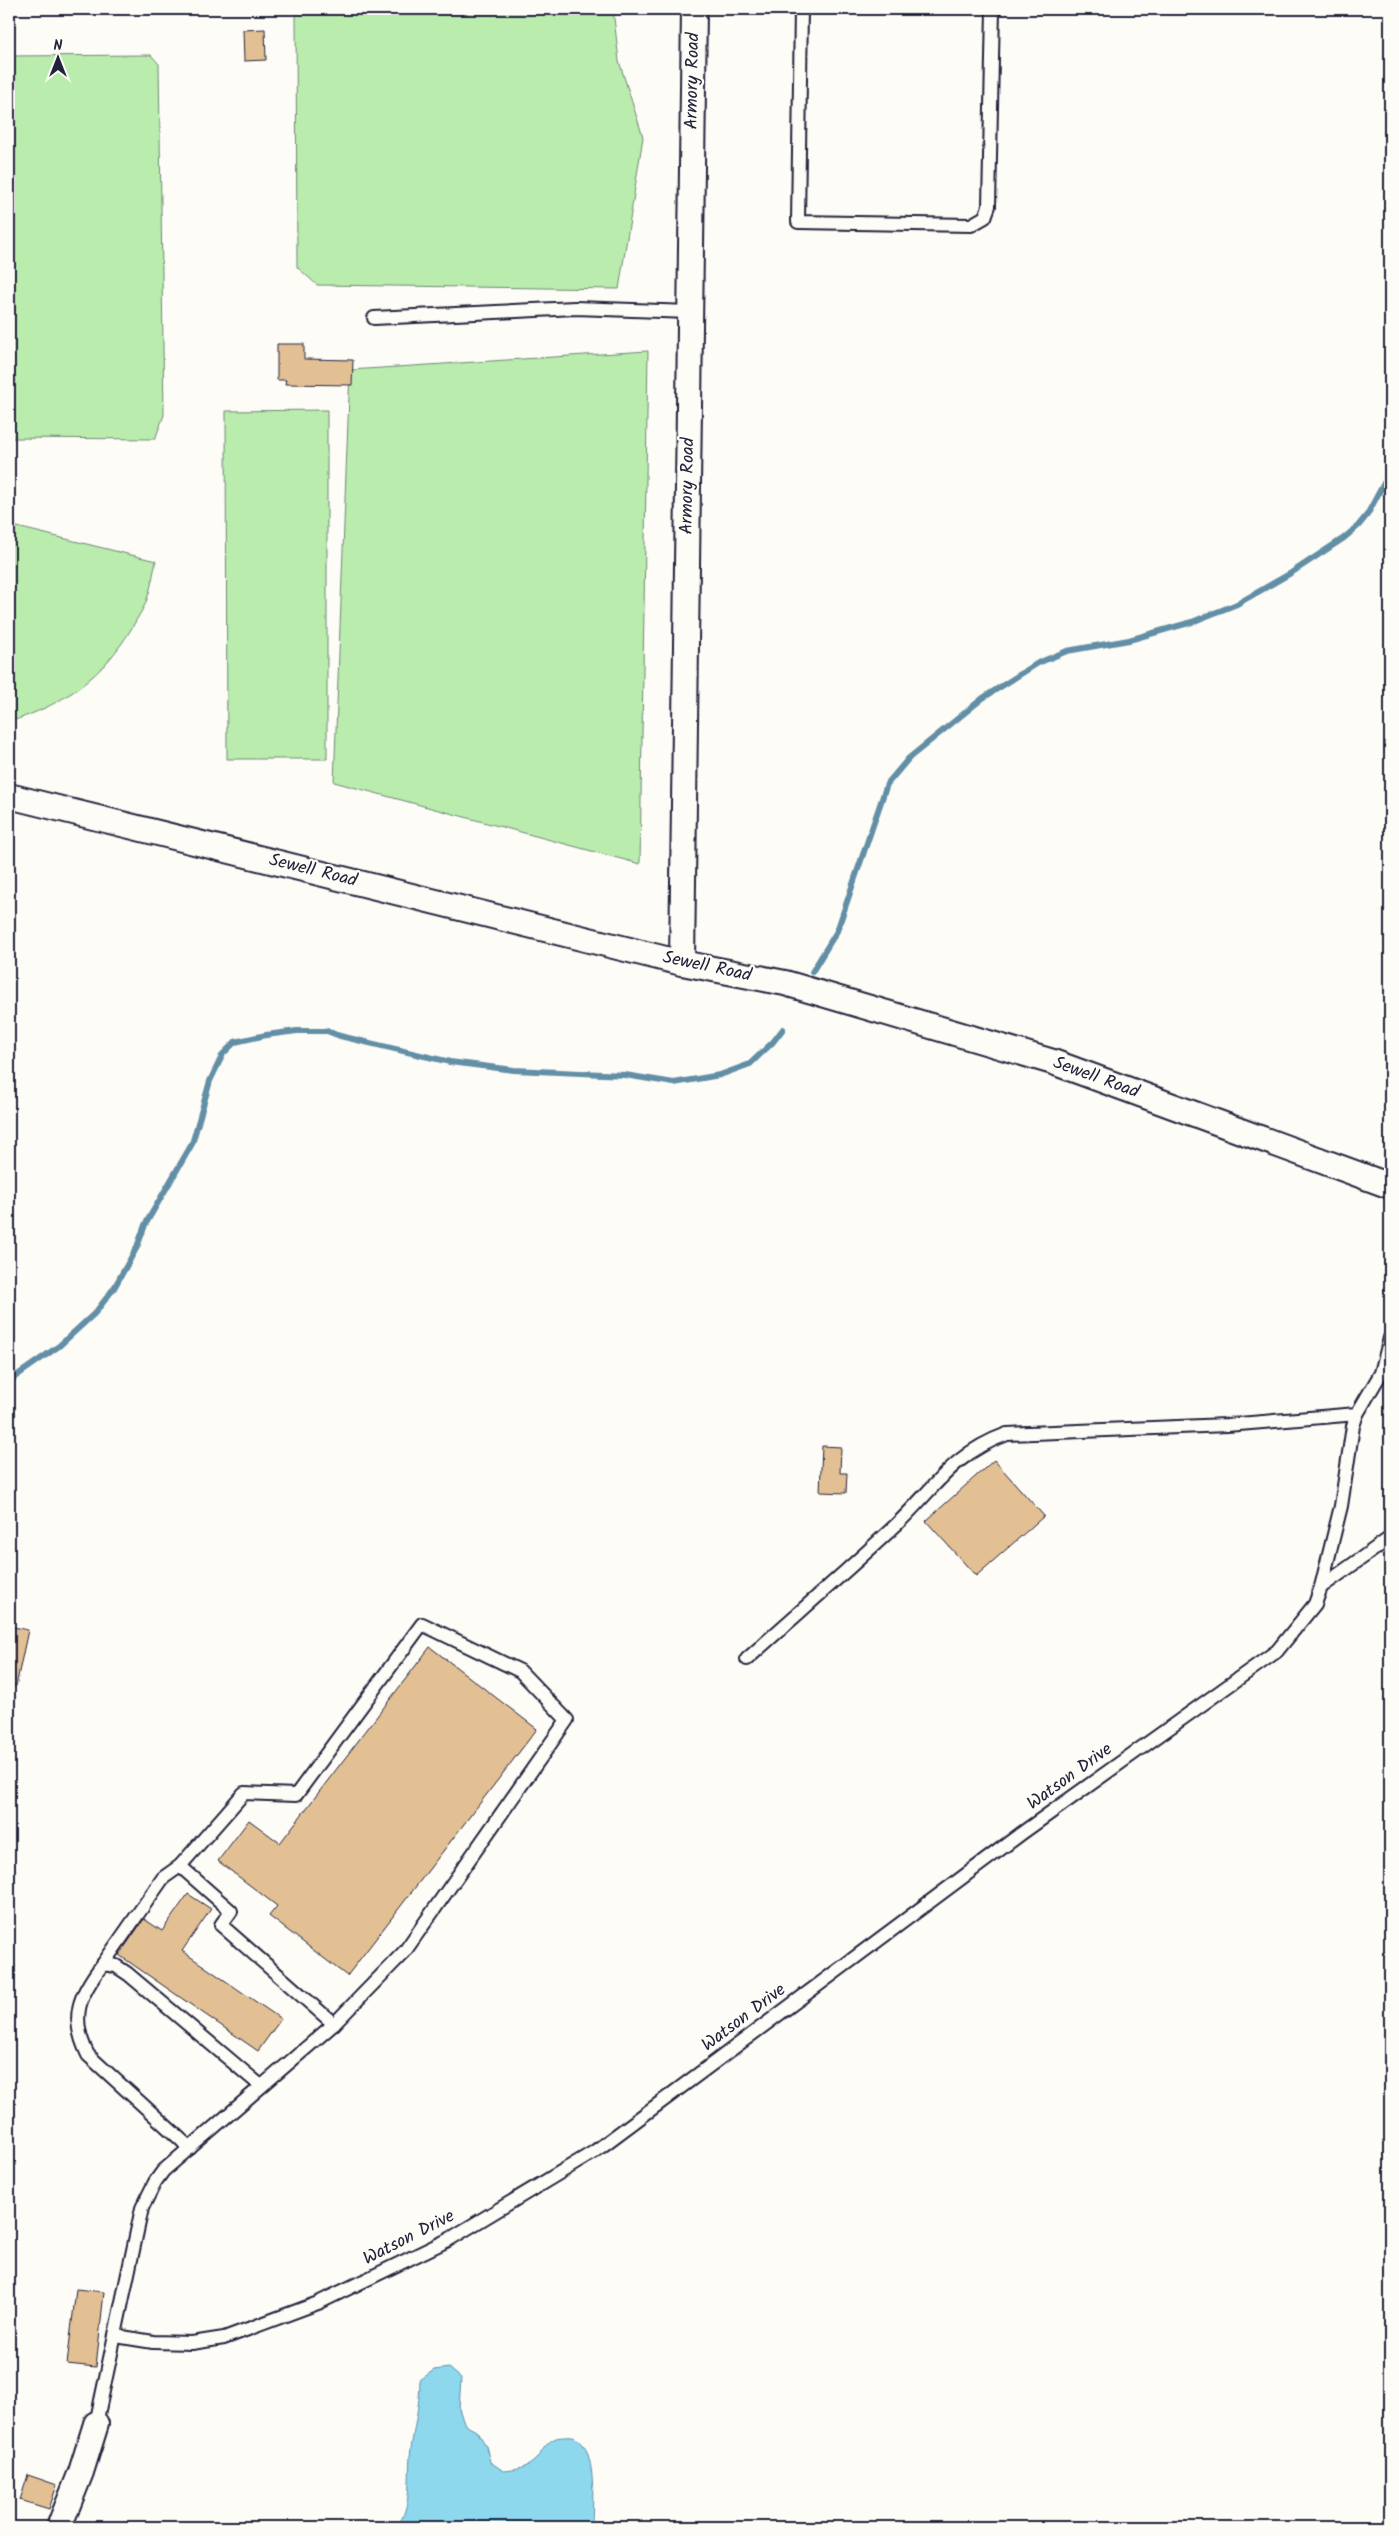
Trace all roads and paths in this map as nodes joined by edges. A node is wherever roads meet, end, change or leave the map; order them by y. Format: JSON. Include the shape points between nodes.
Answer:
{"nodes":[{"id":1,"x":694,"y":9,"type":"edge"},
{"id":2,"x":801,"y":9,"type":"edge"},
{"id":3,"x":993,"y":9,"type":"edge"},
{"id":4,"x":690,"y":312,"type":"junction"},
{"id":5,"x":374,"y":318,"type":"dead end"},
{"id":6,"x":9,"y":796,"type":"edge"},
{"id":7,"x":682,"y":963,"type":"junction"},
{"id":8,"x":1390,"y":1186,"type":"edge"},
{"id":9,"x":1390,"y":1338,"type":"edge"},
{"id":10,"x":1357,"y":1414,"type":"junction"},
{"id":11,"x":1390,"y":1538,"type":"edge"},
{"id":12,"x":1321,"y":1587,"type":"junction"},
{"id":13,"x":747,"y":1659,"type":"dead end"},
{"id":14,"x":180,"y":1866,"type":"junction"},
{"id":15,"x":103,"y":1964,"type":"junction"},
{"id":16,"x":334,"y":2024,"type":"junction"},
{"id":17,"x":261,"y":2086,"type":"junction"},
{"id":18,"x":190,"y":2148,"type":"junction"},
{"id":19,"x":116,"y":2336,"type":"junction"},
{"id":20,"x":96,"y":2424,"type":"joint"},
{"id":21,"x":59,"y":2527,"type":"edge"}],
"edges":[{"from":1,"to":4,"type":"street","name":"Armory Road"},
{"from":2,"to":3,"type":"lane","via":[[798,222],[971,225],[984,217],[989,206]]},
{"from":4,"to":5,"type":"lane","via":[[575,308]]},
{"from":4,"to":7,"type":"street","name":"Armory Road"},
{"from":6,"to":7,"type":"street","name":"Sewell Road"},
{"from":7,"to":8,"type":"street","name":"Sewell Road","via":[[785,983],[1053,1062]]},
{"from":9,"to":10,"type":"lane","name":"Watson Drive","via":[[1381,1373]]},
{"from":10,"to":12,"type":"lane","name":"Watson Drive","via":[[1341,1506]]},
{"from":10,"to":13,"type":"lane","via":[[1227,1425],[1006,1434],[990,1440],[954,1462],[898,1523]]},
{"from":11,"to":12,"type":"lane"},
{"from":12,"to":19,"type":"lane","name":"Watson Drive","via":[[1315,1604],[1277,1651],[1022,1833],[594,2152],[448,2240],[318,2303],[240,2333],[192,2343],[153,2342]]},
{"from":14,"to":15,"type":"lane","via":[[163,1878]]},
{"from":14,"to":16,"type":"lane","via":[[231,1910],[222,1926]]},
{"from":14,"to":16,"type":"lane","via":[[244,1794],[296,1795],[422,1624],[520,1671],[567,1720],[405,1951]]},
{"from":15,"to":17,"type":"lane","via":[[116,1966],[128,1974]]},
{"from":15,"to":18,"type":"lane","via":[[85,1988],[79,2008],[78,2028],[88,2055]]},
{"from":16,"to":17,"type":"lane"},
{"from":17,"to":18,"type":"lane"},
{"from":18,"to":19,"type":"lane","via":[[163,2171],[142,2208]]},
{"from":19,"to":20,"type":"lane"},
{"from":20,"to":21,"type":"street"}]}
